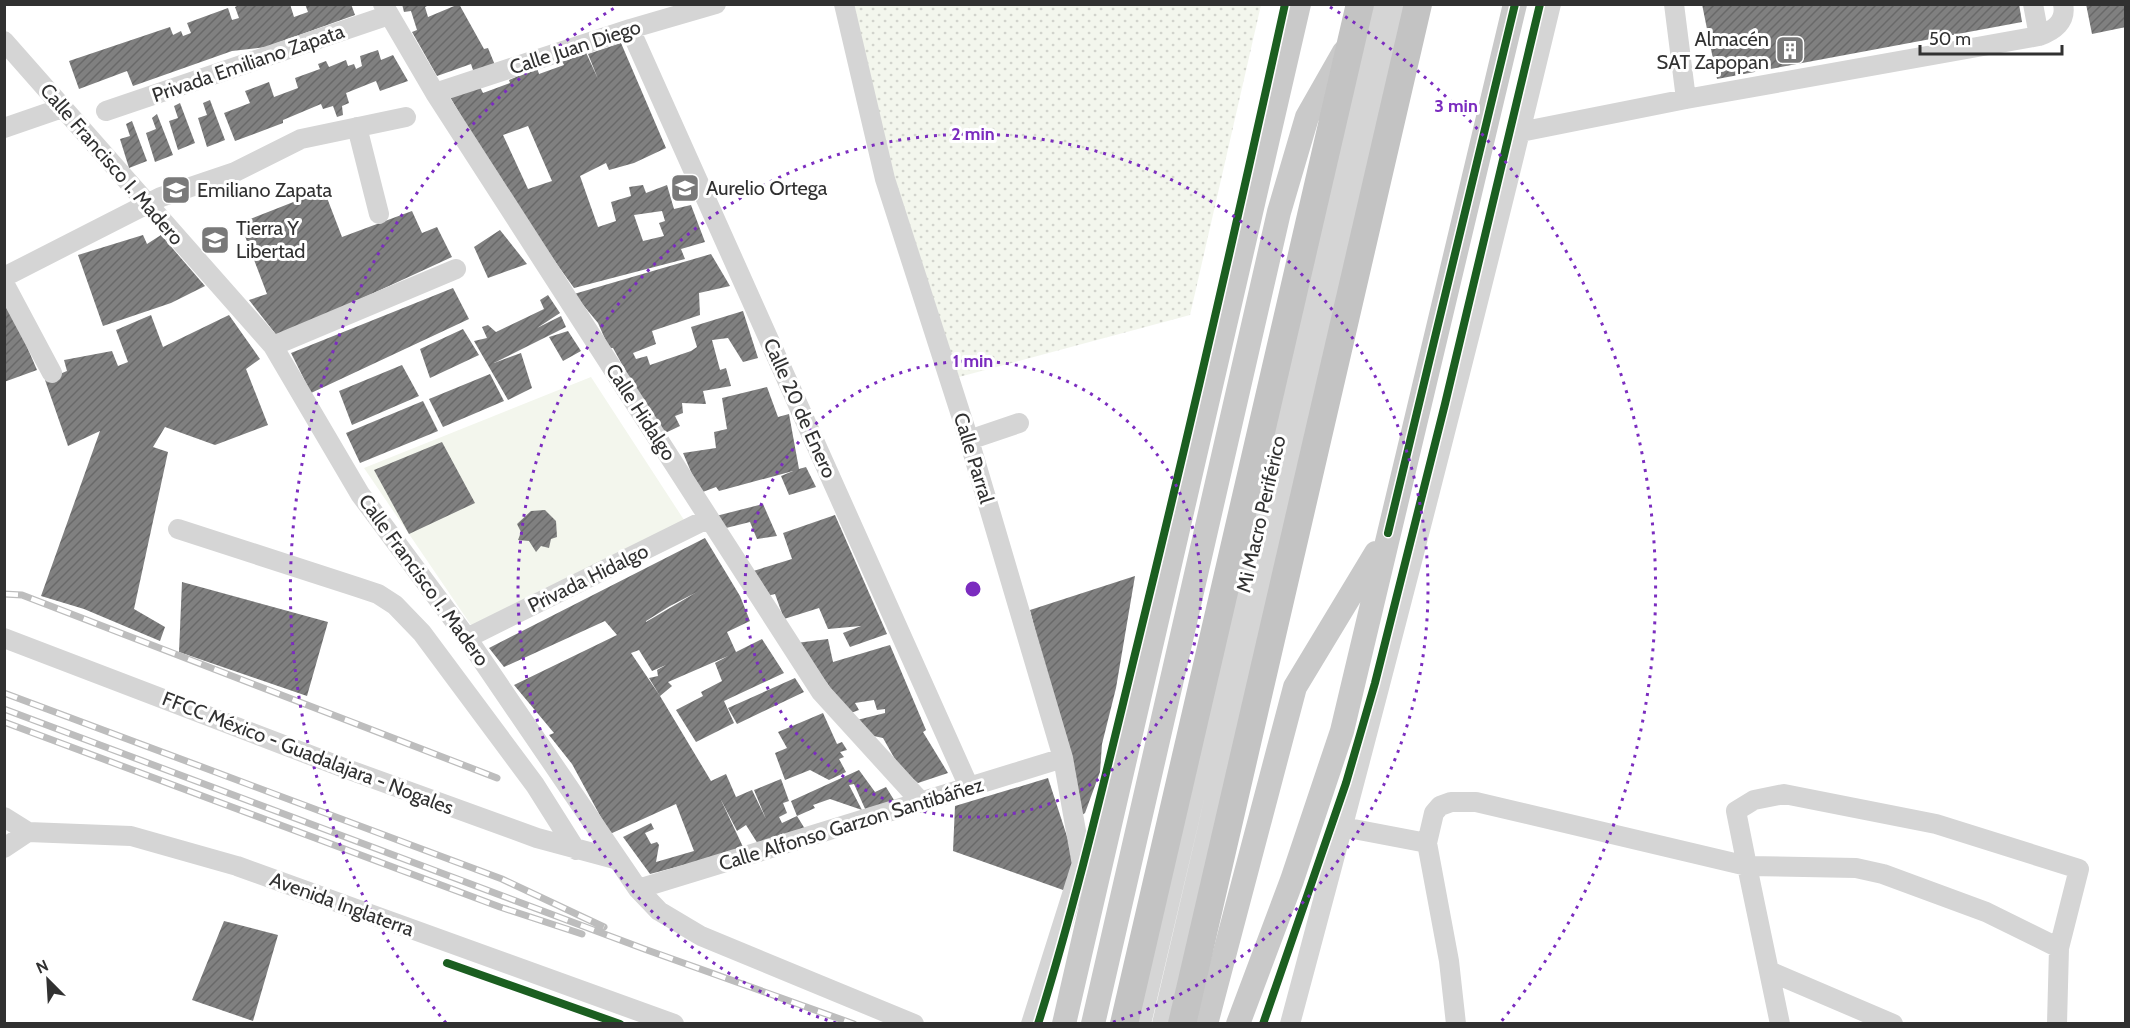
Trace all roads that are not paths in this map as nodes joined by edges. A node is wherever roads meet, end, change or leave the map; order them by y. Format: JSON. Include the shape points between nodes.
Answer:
{"nodes":[{"id":1,"x":716,"y":4,"type":"edge"},
{"id":2,"x":844,"y":4,"type":"edge"},
{"id":3,"x":1299,"y":4,"type":"edge"},
{"id":4,"x":1381,"y":4,"type":"edge"},
{"id":5,"x":1400,"y":4,"type":"edge"},
{"id":6,"x":1418,"y":4,"type":"edge"},
{"id":7,"x":1434,"y":4,"type":"edge"},
{"id":8,"x":1515,"y":4,"type":"edge"},
{"id":9,"x":1551,"y":4,"type":"edge"},
{"id":10,"x":1674,"y":4,"type":"edge"},
{"id":11,"x":2032,"y":4,"type":"edge"},
{"id":12,"x":2063,"y":4,"type":"edge"},
{"id":13,"x":386,"y":10,"type":"edge"},
{"id":14,"x":1358,"y":18,"type":"edge"},
{"id":15,"x":630,"y":29,"type":"junction"},
{"id":16,"x":2039,"y":36,"type":"junction"},
{"id":17,"x":4,"y":40,"type":"edge"},
{"id":18,"x":1406,"y":58,"type":"junction"},
{"id":19,"x":435,"y":93,"type":"junction"},
{"id":20,"x":1686,"y":99,"type":"junction"},
{"id":21,"x":62,"y":108,"type":"junction"},
{"id":22,"x":106,"y":111,"type":"dead end"},
{"id":23,"x":406,"y":117,"type":"dead end"},
{"id":24,"x":357,"y":127,"type":"junction"},
{"id":25,"x":4,"y":128,"type":"edge"},
{"id":26,"x":1520,"y":132,"type":"junction"},
{"id":27,"x":148,"y":204,"type":"junction"},
{"id":28,"x":379,"y":214,"type":"dead end"},
{"id":29,"x":456,"y":269,"type":"dead end"},
{"id":30,"x":4,"y":277,"type":"edge"},
{"id":31,"x":4,"y":283,"type":"edge"},
{"id":32,"x":273,"y":346,"type":"junction"},
{"id":33,"x":1244,"y":366,"type":"junction"},
{"id":34,"x":52,"y":374,"type":"dead end"},
{"id":35,"x":1019,"y":423,"type":"dead end"},
{"id":36,"x":969,"y":440,"type":"junction"},
{"id":37,"x":1193,"y":466,"type":"junction"},
{"id":38,"x":709,"y":518,"type":"junction"},
{"id":39,"x":178,"y":529,"type":"dead end"},
{"id":40,"x":1388,"y":533,"type":"junction"},
{"id":41,"x":4,"y":638,"type":"edge"},
{"id":42,"x":467,"y":638,"type":"junction"},
{"id":43,"x":1063,"y":758,"type":"junction"},
{"id":44,"x":969,"y":787,"type":"junction"},
{"id":45,"x":922,"y":803,"type":"junction"},
{"id":46,"x":4,"y":817,"type":"edge"},
{"id":47,"x":1343,"y":827,"type":"junction"},
{"id":48,"x":28,"y":832,"type":"junction"},
{"id":49,"x":1427,"y":843,"type":"junction"},
{"id":50,"x":4,"y":848,"type":"edge"},
{"id":51,"x":576,"y":850,"type":"junction"},
{"id":52,"x":615,"y":859,"type":"junction"},
{"id":53,"x":1083,"y":860,"type":"junction"},
{"id":54,"x":1747,"y":866,"type":"junction"},
{"id":55,"x":638,"y":889,"type":"junction"},
{"id":56,"x":1091,"y":914,"type":"junction"},
{"id":57,"x":2059,"y":948,"type":"junction"},
{"id":58,"x":1769,"y":971,"type":"junction"},
{"id":59,"x":674,"y":1023,"type":"edge"},
{"id":60,"x":914,"y":1023,"type":"edge"},
{"id":61,"x":1031,"y":1023,"type":"edge"},
{"id":62,"x":1064,"y":1023,"type":"edge"},
{"id":63,"x":1093,"y":1023,"type":"edge"},
{"id":64,"x":1124,"y":1023,"type":"edge"},
{"id":65,"x":1141,"y":1023,"type":"edge"},
{"id":66,"x":1162,"y":1023,"type":"edge"},
{"id":67,"x":1182,"y":1023,"type":"edge"},
{"id":68,"x":1206,"y":1023,"type":"edge"},
{"id":69,"x":1238,"y":1023,"type":"edge"},
{"id":70,"x":1290,"y":1023,"type":"edge"},
{"id":71,"x":1456,"y":1023,"type":"edge"},
{"id":72,"x":1780,"y":1023,"type":"edge"},
{"id":73,"x":1893,"y":1023,"type":"edge"},
{"id":74,"x":2056,"y":1023,"type":"edge"}],
"edges":[{"from":1,"to":15,"type":"street","name":"Calle Juan Diego"},
{"from":2,"to":36,"type":"street","name":"Calle Parral","via":[[885,179]]},
{"from":3,"to":37,"type":"main road"},
{"from":4,"to":65,"type":"street","name":"Mi Macro Periférico"},
{"from":5,"to":66,"type":"street","name":"Mi Macro Periférico"},
{"from":6,"to":18,"type":"highway"},
{"from":7,"to":18,"type":"highway"},
{"from":8,"to":40,"type":"main road"},
{"from":9,"to":26,"type":"street"},
{"from":10,"to":20,"type":"street"},
{"from":11,"to":16,"type":"street"},
{"from":12,"to":16,"type":"street","via":[[2061,22]]},
{"from":13,"to":19,"type":"street","name":"Calle Hidalgo"},
{"from":13,"to":22,"type":"street","name":"Privada Emiliano Zapata"},
{"from":14,"to":33,"type":"main road","via":[[1307,117],[1279,212]]},
{"from":14,"to":64,"type":"highway"},
{"from":15,"to":19,"type":"street","name":"Calle Juan Diego"},
{"from":15,"to":44,"type":"street","name":"Calle 20 de Enero"},
{"from":16,"to":20,"type":"street"},
{"from":17,"to":21,"type":"street","name":"Calle Francisco I. Madero"},
{"from":18,"to":67,"type":"highway"},
{"from":19,"to":38,"type":"street","name":"Calle Hidalgo"},
{"from":20,"to":26,"type":"street"},
{"from":21,"to":25,"type":"street"},
{"from":21,"to":27,"type":"street","name":"Calle Francisco I. Madero"},
{"from":23,"to":24,"type":"street"},
{"from":24,"to":27,"type":"street","via":[[301,139],[235,172]]},
{"from":24,"to":28,"type":"street"},
{"from":26,"to":47,"type":"street","via":[[1486,279]]},
{"from":27,"to":30,"type":"street"},
{"from":27,"to":32,"type":"street","name":"Calle Francisco I. Madero"},
{"from":29,"to":32,"type":"street"},
{"from":31,"to":34,"type":"street"},
{"from":32,"to":42,"type":"street","name":"Calle Francisco I. Madero","via":[[360,494]]},
{"from":33,"to":37,"type":"main road"},
{"from":33,"to":63,"type":"main road"},
{"from":35,"to":36,"type":"street"},
{"from":36,"to":43,"type":"street","name":"Calle Parral"},
{"from":37,"to":56,"type":"main road"},
{"from":38,"to":42,"type":"street","name":"Privada Hidalgo"},
{"from":38,"to":45,"type":"street","name":"Calle Hidalgo","via":[[821,693]]},
{"from":39,"to":51,"type":"street","via":[[378,594],[395,605],[422,633],[535,785]]},
{"from":40,"to":68,"type":"main road","via":[[1294,687]]},
{"from":40,"to":69,"type":"main road","via":[[1342,731]]},
{"from":41,"to":51,"type":"street","name":"FFCC México - Guadalajara - Nogales","via":[[344,768]]},
{"from":42,"to":52,"type":"street","name":"Calle Francisco I. Madero"},
{"from":43,"to":44,"type":"street","name":"Calle Alfonso Garzon Santibáñez"},
{"from":43,"to":53,"type":"street","name":"Calle Parral"},
{"from":44,"to":45,"type":"street","name":"Calle Alfonso Garzon Santibáñez"},
{"from":45,"to":55,"type":"street","name":"Calle Alfonso Garzon Santibáñez"},
{"from":46,"to":48,"type":"street","name":"Avenida Inglaterra"},
{"from":47,"to":49,"type":"street"},
{"from":47,"to":70,"type":"street"},
{"from":48,"to":50,"type":"street"},
{"from":48,"to":59,"type":"street","name":"Avenida Inglaterra","via":[[131,836],[237,866]]},
{"from":49,"to":54,"type":"street","via":[[1434,813],[1440,806],[1451,801],[1476,802]]},
{"from":49,"to":71,"type":"street"},
{"from":51,"to":52,"type":"street","name":"FFCC México - Guadalajara - Nogales"},
{"from":52,"to":55,"type":"street","name":"Calle Francisco I. Madero"},
{"from":53,"to":56,"type":"street","name":"Calle Parral"},
{"from":53,"to":61,"type":"street"},
{"from":54,"to":57,"type":"street","via":[[1856,868],[1883,874],[1986,912]]},
{"from":54,"to":57,"type":"street","via":[[1736,811],[1754,800],[1784,794],[1936,824],[2079,869]]},
{"from":54,"to":58,"type":"street"},
{"from":55,"to":60,"type":"street","name":"Calle Francisco I. Madero","via":[[659,912],[701,936]]},
{"from":56,"to":62,"type":"main road"},
{"from":57,"to":74,"type":"street"},
{"from":58,"to":72,"type":"street"},
{"from":58,"to":73,"type":"street"}]}
